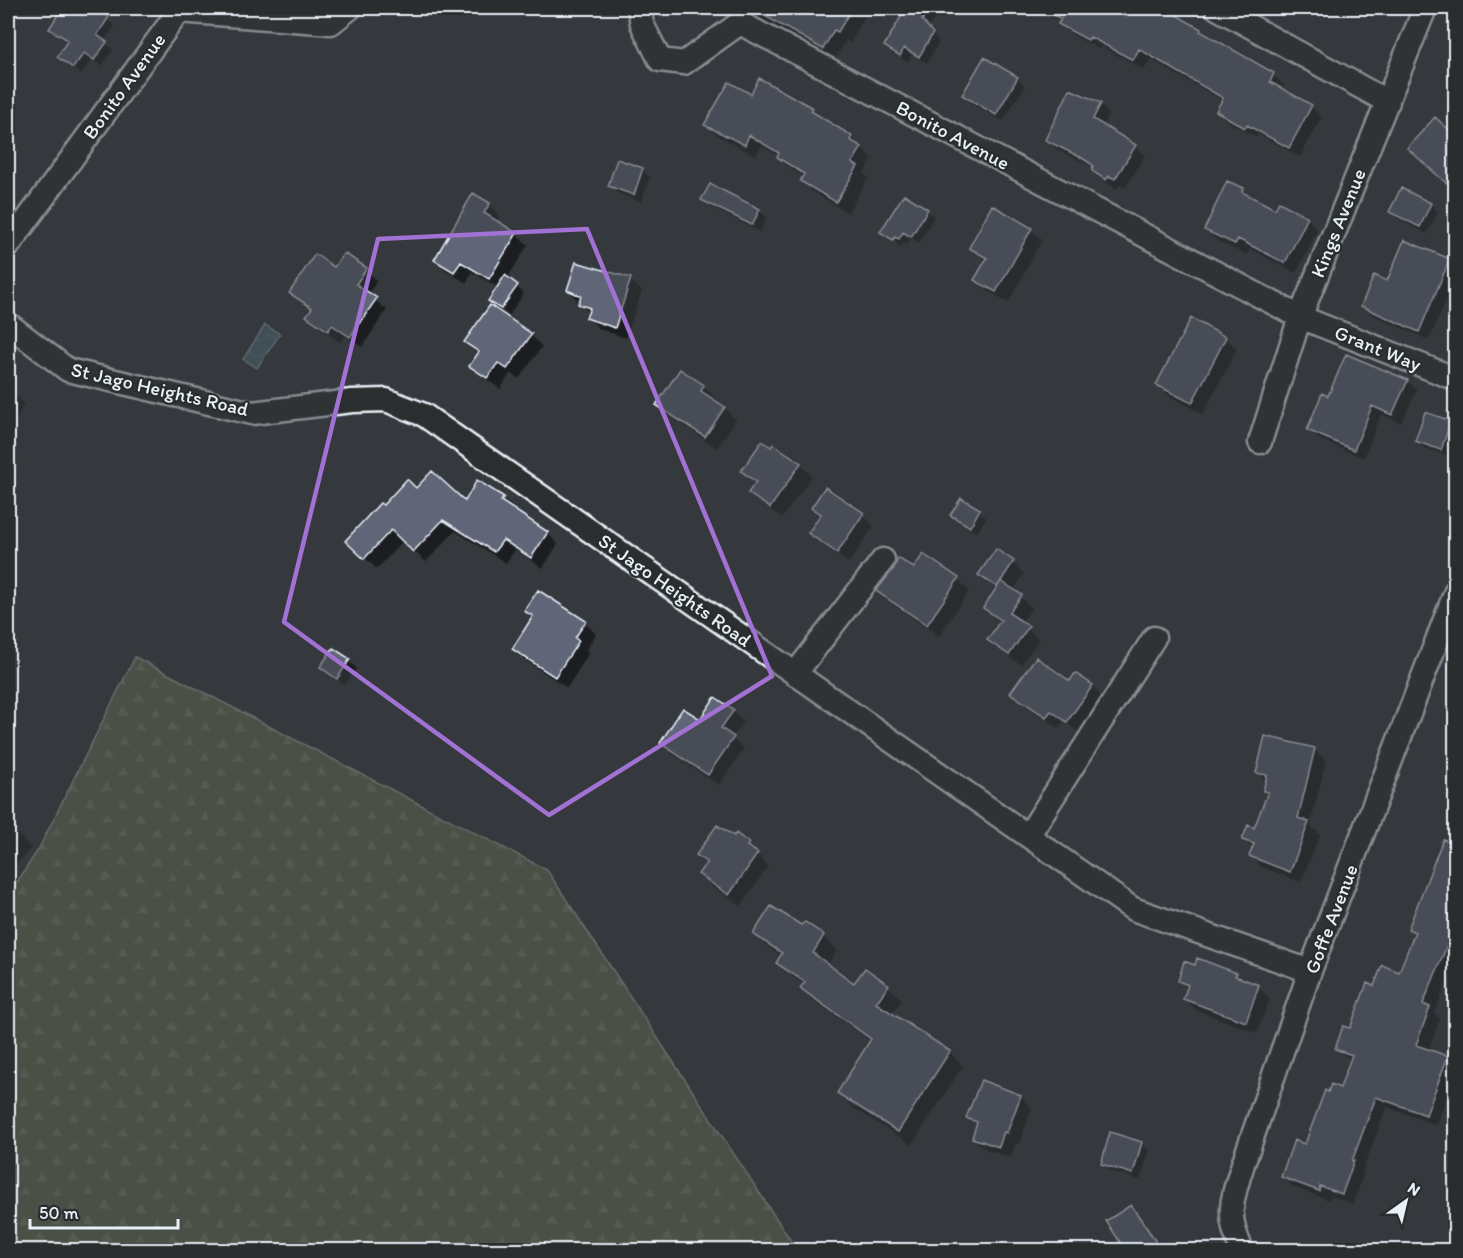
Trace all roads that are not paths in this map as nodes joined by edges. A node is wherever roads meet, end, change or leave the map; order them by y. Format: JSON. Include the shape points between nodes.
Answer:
{"nodes":[{"id":1,"x":350,"y":8,"type":"edge"},
{"id":2,"x":639,"y":8,"type":"edge"},
{"id":3,"x":1217,"y":8,"type":"edge"},
{"id":4,"x":1425,"y":8,"type":"edge"},
{"id":5,"x":1388,"y":102,"type":"junction"},
{"id":6,"x":8,"y":246,"type":"edge"},
{"id":7,"x":1299,"y":317,"type":"junction"},
{"id":8,"x":8,"y":324,"type":"edge"},
{"id":9,"x":1455,"y":379,"type":"edge"},
{"id":10,"x":1260,"y":442,"type":"dead end"},
{"id":11,"x":883,"y":560,"type":"dead end"},
{"id":12,"x":1455,"y":591,"type":"edge"},
{"id":13,"x":1154,"y":638,"type":"dead end"},
{"id":14,"x":795,"y":674,"type":"junction"},
{"id":15,"x":1028,"y":836,"type":"junction"},
{"id":16,"x":1310,"y":971,"type":"junction"},
{"id":17,"x":1242,"y":1251,"type":"edge"}],
"edges":[{"from":1,"to":6,"type":"street","name":"Bonito Avenue","via":[[331,23],[180,11]]},
{"from":2,"to":7,"type":"street","name":"Bonito Avenue","via":[[642,24],[660,60],[684,63],[740,23]]},
{"from":3,"to":5,"type":"street"},
{"from":4,"to":5,"type":"street","name":"Kings Avenue"},
{"from":5,"to":7,"type":"street","name":"Kings Avenue"},
{"from":7,"to":9,"type":"street","name":"Grant Way"},
{"from":7,"to":10,"type":"street","name":"Kings Avenue"},
{"from":8,"to":14,"type":"street","name":"St Jago Heights Road","via":[[68,370],[252,413],[386,400],[424,415]]},
{"from":11,"to":14,"type":"street"},
{"from":12,"to":16,"type":"street","name":"Goffe Avenue"},
{"from":13,"to":15,"type":"street"},
{"from":14,"to":15,"type":"street","name":"St Jago Heights Road"},
{"from":15,"to":16,"type":"street","name":"St Jago Heights Road","via":[[1133,909]]},
{"from":16,"to":17,"type":"street","name":"Goffe Avenue","via":[[1234,1195],[1230,1216]]}]}
